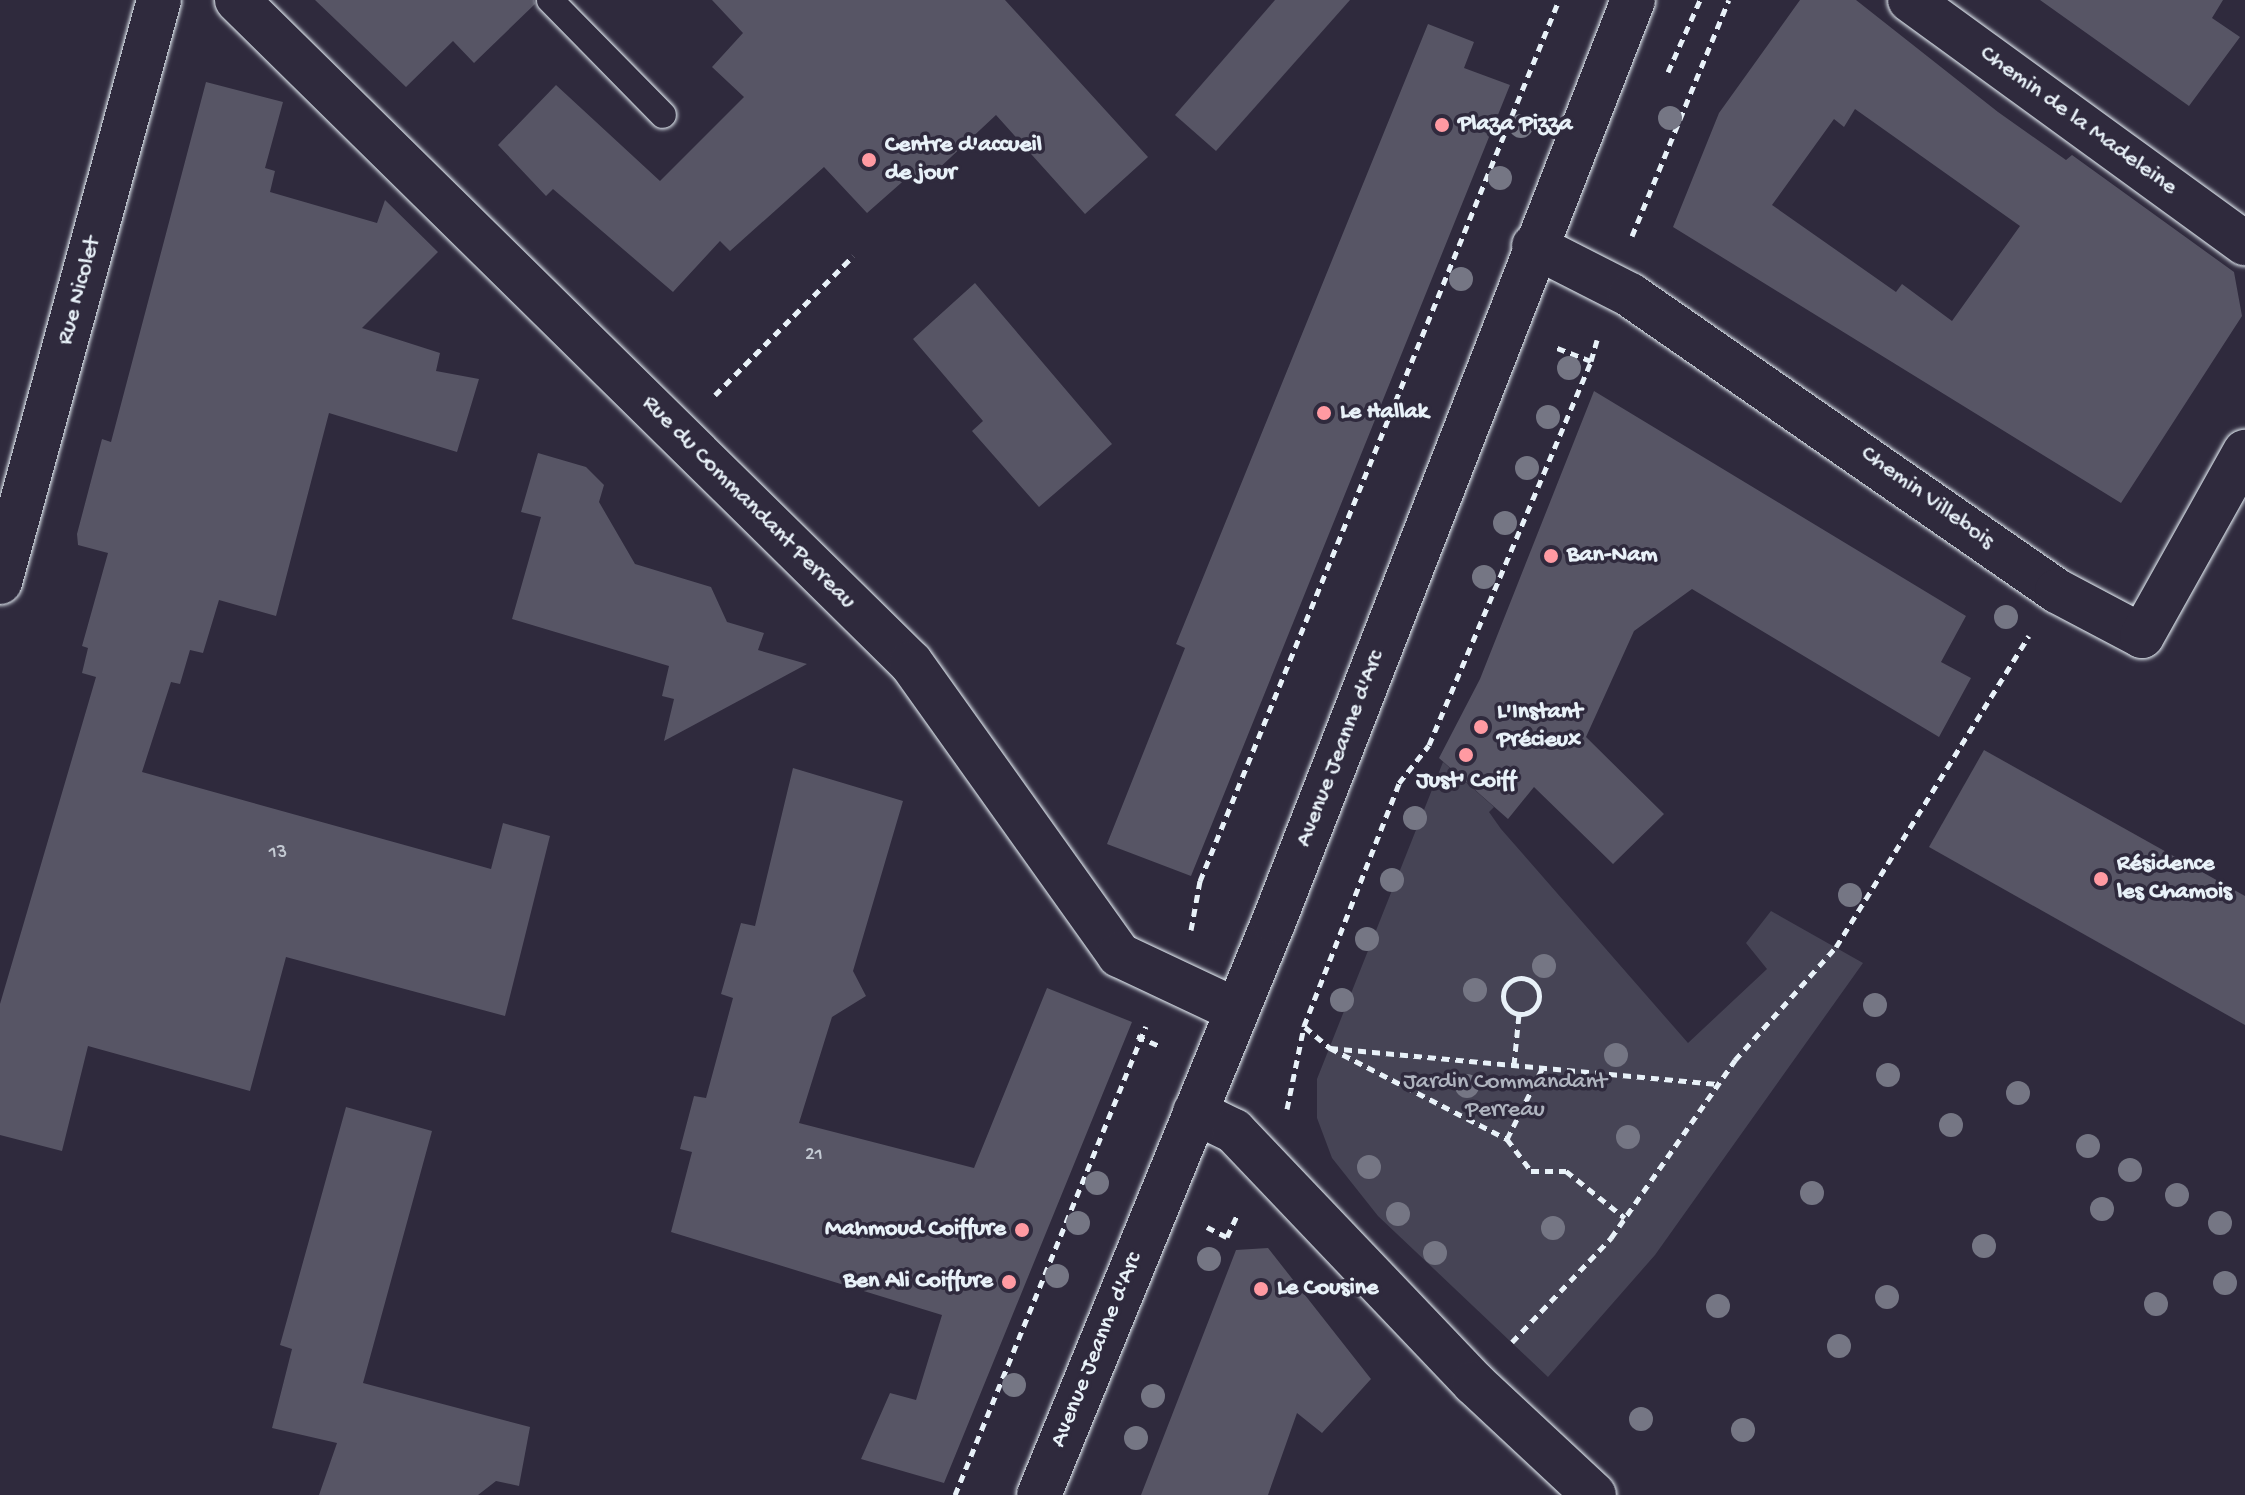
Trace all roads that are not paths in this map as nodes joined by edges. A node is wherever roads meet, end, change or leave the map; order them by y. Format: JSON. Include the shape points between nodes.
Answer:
{"nodes":[{"id":1,"x":159,"y":0,"type":"edge"},
{"id":2,"x":237,"y":0,"type":"edge"},
{"id":3,"x":550,"y":0,"type":"edge"},
{"id":4,"x":1633,"y":0,"type":"edge"},
{"id":5,"x":1910,"y":0,"type":"edge"},
{"id":6,"x":663,"y":115,"type":"dead end"},
{"id":7,"x":2245,"y":243,"type":"edge"},
{"id":8,"x":1534,"y":246,"type":"junction"},
{"id":9,"x":2245,"y":452,"type":"edge"},
{"id":10,"x":0,"y":582,"type":"edge"},
{"id":11,"x":1236,"y":1010,"type":"junction"},
{"id":12,"x":1195,"y":1112,"type":"junction"},
{"id":13,"x":1039,"y":1495,"type":"edge"},
{"id":14,"x":1594,"y":1495,"type":"edge"}],
"edges":[{"from":1,"to":10,"type":"street","name":"Rue Nicolet"},
{"from":2,"to":11,"type":"street","name":"Rue du Commandant Perreau","via":[[911,663],[1119,955]]},
{"from":3,"to":6,"type":"lane"},
{"from":4,"to":8,"type":"street","name":"Avenue Jeanne d'Arc"},
{"from":5,"to":7,"type":"street","name":"Chemin de la Madeleine"},
{"from":8,"to":9,"type":"street","name":"Chemin Villebois","via":[[1611,286],[1820,421],[2057,591],[2142,636]]},
{"from":8,"to":11,"type":"street","name":"Avenue Jeanne d'Arc"},
{"from":11,"to":12,"type":"street","name":"Avenue Jeanne d'Arc"},
{"from":12,"to":13,"type":"street","name":"Avenue Jeanne d'Arc"},
{"from":12,"to":14,"type":"street","via":[[1234,1131],[1474,1383]]}]}
